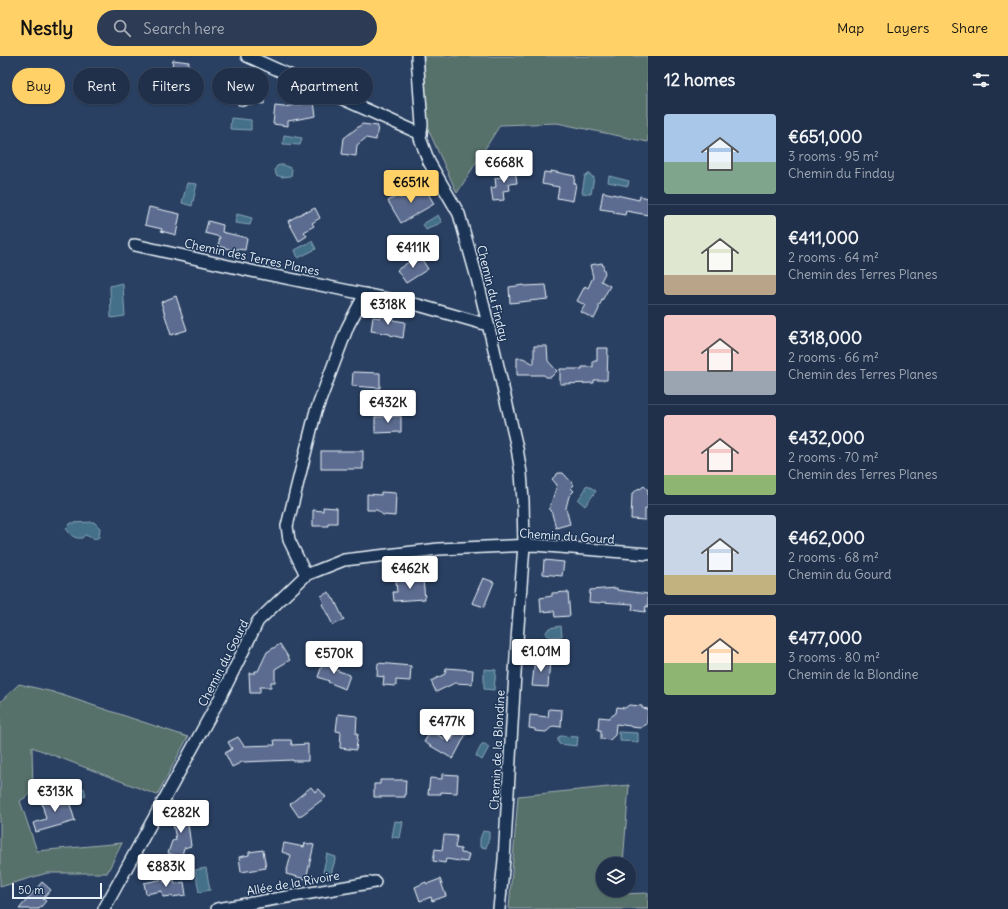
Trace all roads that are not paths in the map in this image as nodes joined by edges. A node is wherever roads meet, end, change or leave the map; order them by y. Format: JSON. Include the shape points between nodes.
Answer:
{"nodes":[{"id":1,"x":247,"y":56,"type":"edge"},
{"id":2,"x":417,"y":56,"type":"edge"},
{"id":3,"x":421,"y":134,"type":"junction"},
{"id":4,"x":135,"y":245,"type":"dead end"},
{"id":5,"x":365,"y":294,"type":"junction"},
{"id":6,"x":488,"y":325,"type":"junction"},
{"id":7,"x":524,"y":545,"type":"junction"},
{"id":8,"x":648,"y":554,"type":"edge"},
{"id":9,"x":306,"y":575,"type":"junction"},
{"id":10,"x":375,"y":882,"type":"dead end"},
{"id":11,"x":104,"y":909,"type":"edge"},
{"id":12,"x":217,"y":909,"type":"edge"},
{"id":13,"x":499,"y":909,"type":"edge"}],
"edges":[{"from":1,"to":3,"type":"street"},
{"from":2,"to":3,"type":"street","name":"Chemin du Finday"},
{"from":3,"to":6,"type":"street","name":"Chemin du Finday","via":[[420,138],[429,162],[459,214]]},
{"from":4,"to":5,"type":"street","name":"Chemin des Terres Planes"},
{"from":5,"to":6,"type":"street","name":"Chemin des Terres Planes","via":[[418,305]]},
{"from":5,"to":9,"type":"street","via":[[348,326],[315,414],[288,526],[289,540]]},
{"from":6,"to":7,"type":"street","name":"Chemin du Finday","via":[[520,467]]},
{"from":7,"to":8,"type":"street","name":"Chemin du Gourd"},
{"from":7,"to":9,"type":"street","name":"Chemin du Gourd","via":[[439,549],[344,560]]},
{"from":7,"to":13,"type":"street","name":"Chemin de la Blondine"},
{"from":9,"to":11,"type":"street","name":"Chemin du Gourd","via":[[258,621],[221,696]]},
{"from":10,"to":12,"type":"street","name":"Allée de la Rivoire"}]}
